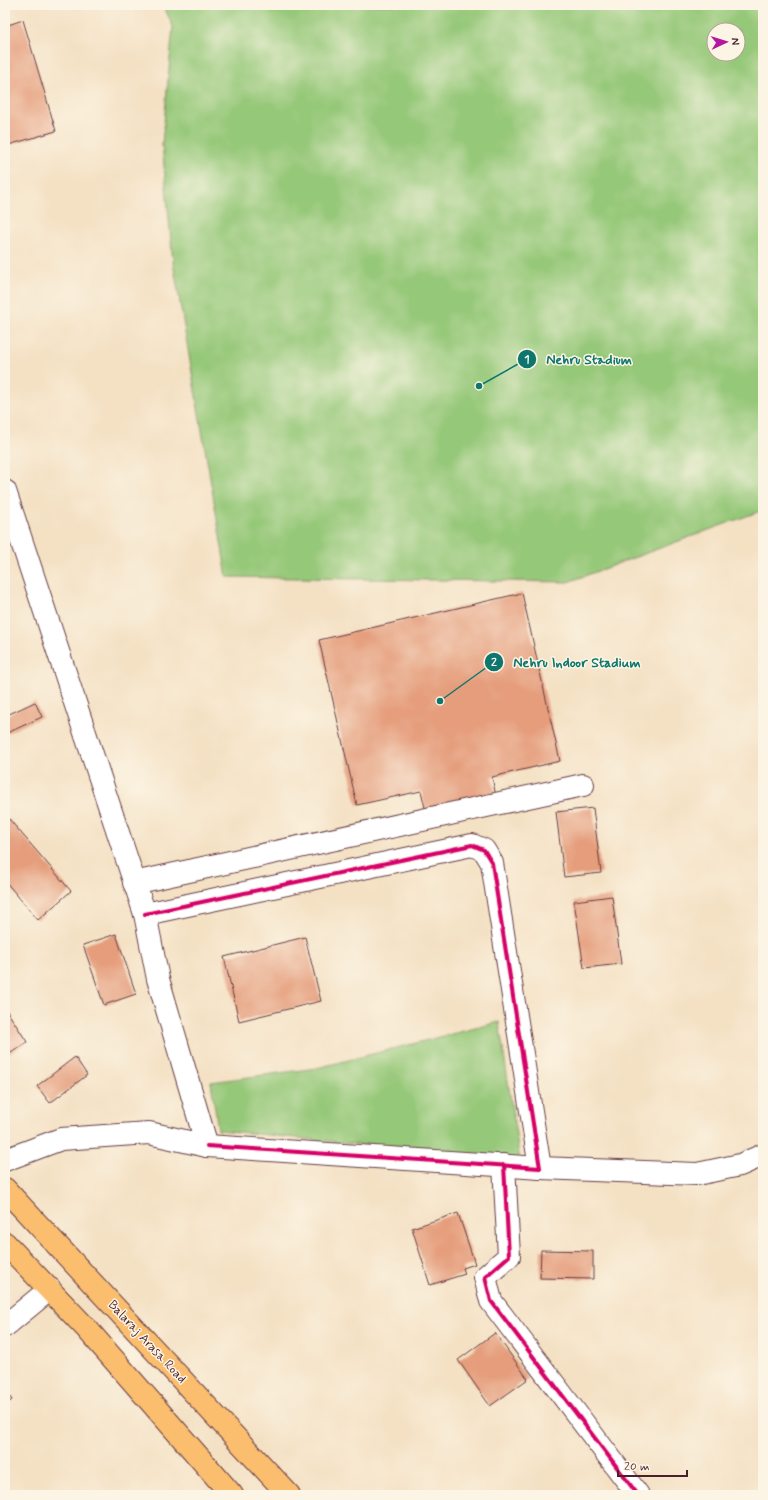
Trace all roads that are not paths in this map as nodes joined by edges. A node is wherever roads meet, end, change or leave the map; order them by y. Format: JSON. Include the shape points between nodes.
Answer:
{"nodes":[{"id":1,"x":5,"y":491,"type":"edge"},
{"id":2,"x":583,"y":785,"type":"dead end"},
{"id":3,"x":134,"y":882,"type":"junction"},
{"id":4,"x":145,"y":914,"type":"junction"},
{"id":5,"x":207,"y":1146,"type":"junction"},
{"id":6,"x":763,"y":1155,"type":"edge"},
{"id":7,"x":5,"y":1160,"type":"edge"},
{"id":8,"x":504,"y":1166,"type":"junction"},
{"id":9,"x":540,"y":1168,"type":"junction"},
{"id":10,"x":5,"y":1189,"type":"edge"},
{"id":11,"x":5,"y":1243,"type":"edge"},
{"id":12,"x":50,"y":1289,"type":"junction"},
{"id":13,"x":5,"y":1326,"type":"edge"},
{"id":14,"x":232,"y":1495,"type":"edge"},
{"id":15,"x":289,"y":1495,"type":"edge"},
{"id":16,"x":638,"y":1495,"type":"edge"}],
"edges":[{"from":1,"to":3,"type":"street"},
{"from":2,"to":3,"type":"street"},
{"from":3,"to":4,"type":"street"},
{"from":4,"to":5,"type":"street","via":[[158,979]]},
{"from":4,"to":9,"type":"street","via":[[472,846],[484,850],[492,863]]},
{"from":5,"to":7,"type":"street","via":[[148,1133],[61,1140]]},
{"from":5,"to":8,"type":"street"},
{"from":6,"to":9,"type":"street","via":[[740,1165],[697,1174]]},
{"from":8,"to":9,"type":"street"},
{"from":8,"to":16,"type":"street","via":[[509,1256],[485,1277],[491,1301]]},
{"from":10,"to":15,"type":"main road","name":"Balaraj Arasa Road"},
{"from":11,"to":12,"type":"main road"},
{"from":12,"to":13,"type":"street"},
{"from":12,"to":14,"type":"main road"}]}
